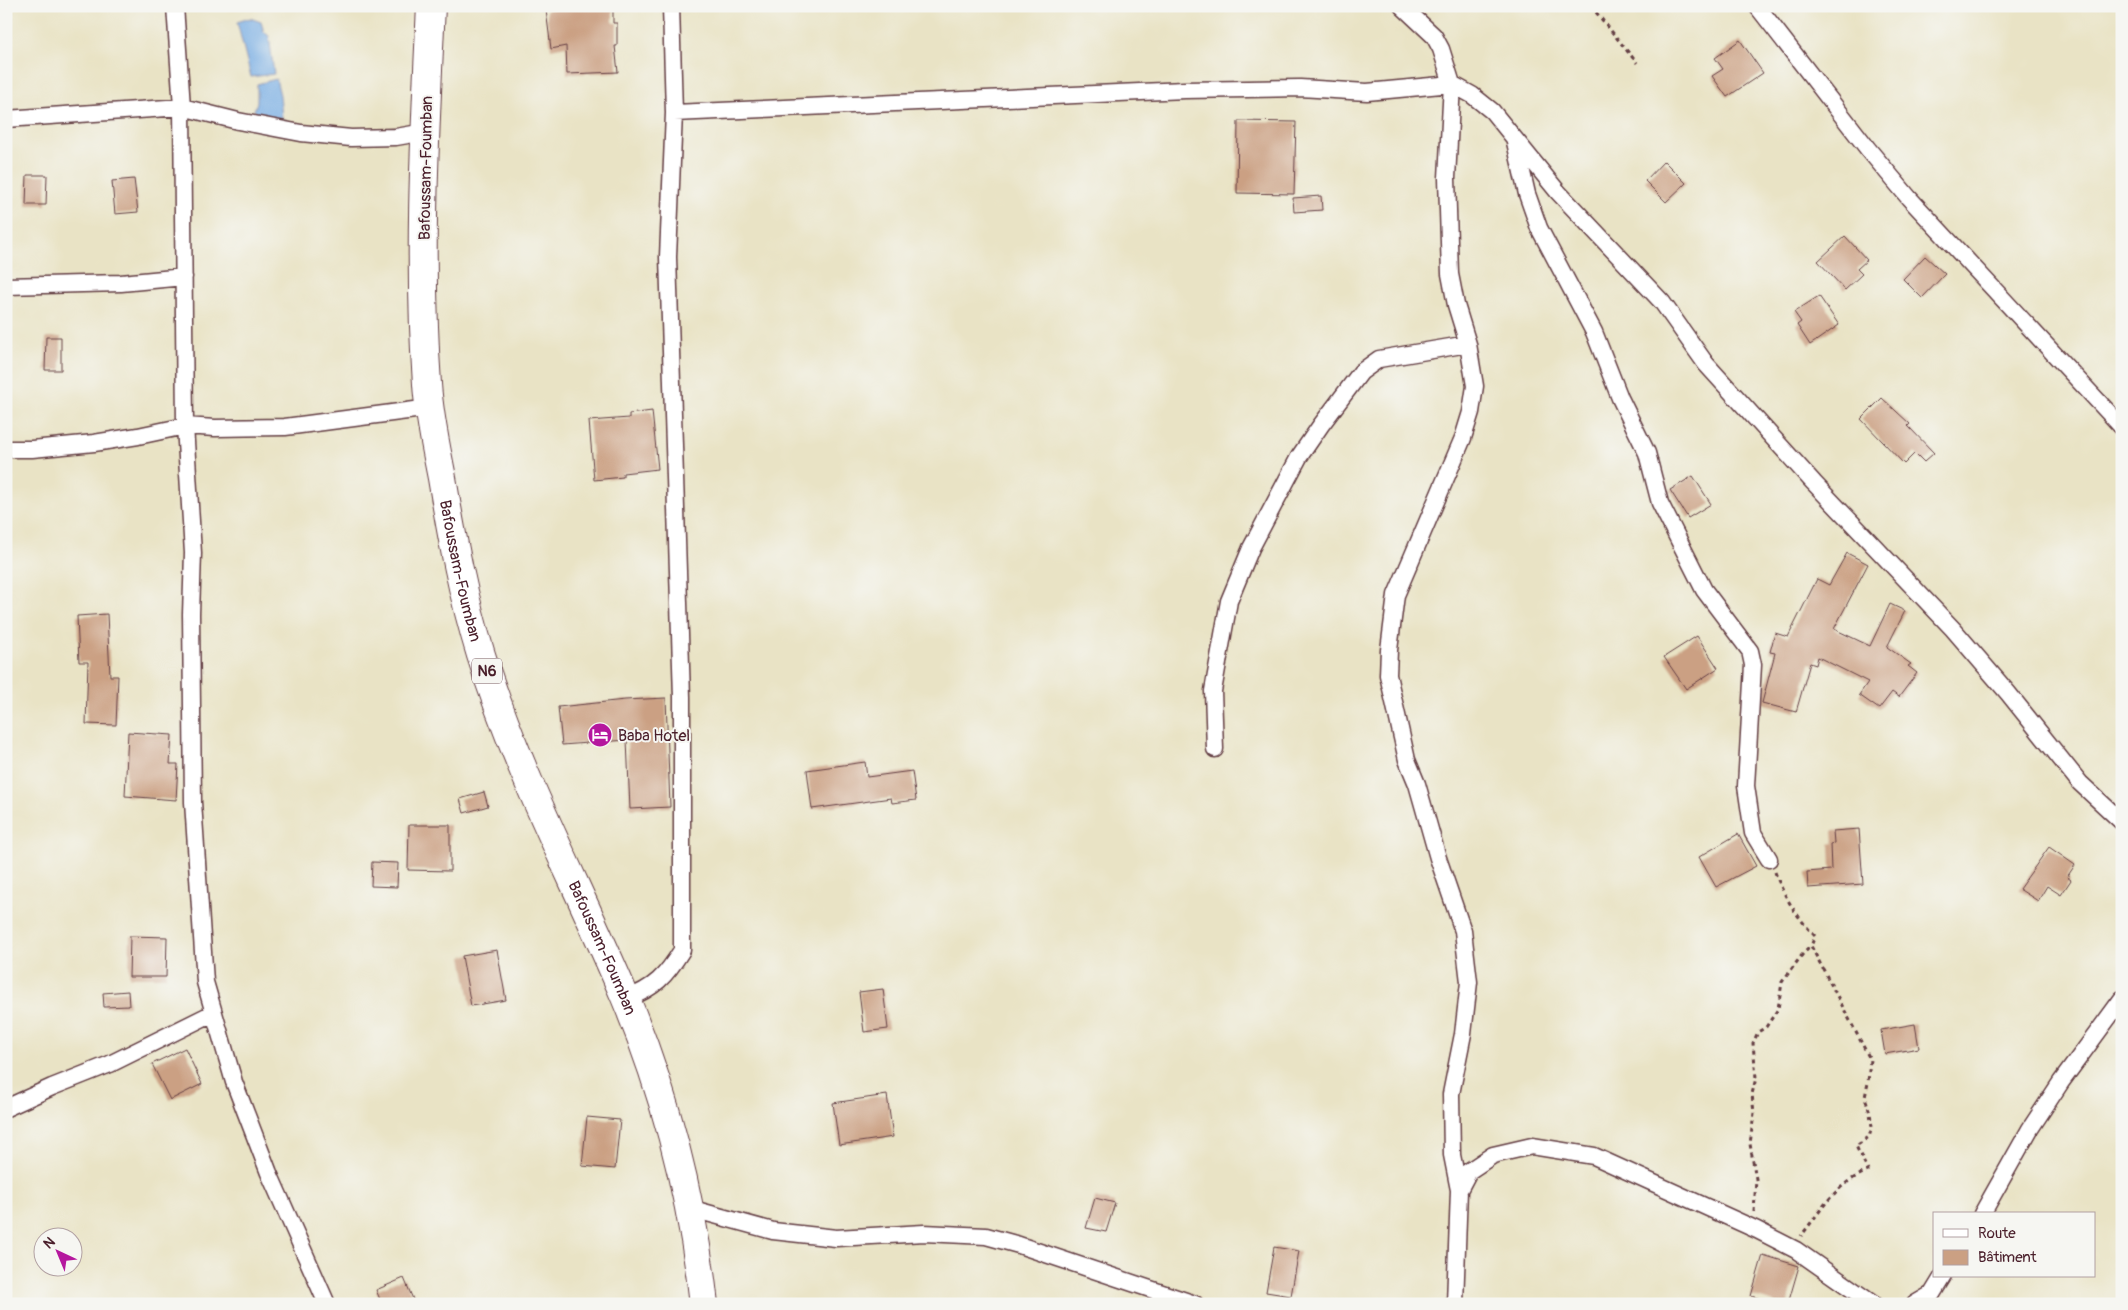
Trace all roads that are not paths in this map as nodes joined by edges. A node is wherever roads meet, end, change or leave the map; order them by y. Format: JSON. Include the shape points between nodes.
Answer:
{"nodes":[{"id":1,"x":175,"y":6,"type":"edge"},
{"id":2,"x":431,"y":6,"type":"edge"},
{"id":3,"x":670,"y":6,"type":"edge"},
{"id":4,"x":1402,"y":6,"type":"edge"},
{"id":5,"x":1757,"y":6,"type":"edge"},
{"id":6,"x":1452,"y":84,"type":"junction"},
{"id":7,"x":182,"y":107,"type":"junction"},
{"id":8,"x":674,"y":113,"type":"junction"},
{"id":9,"x":6,"y":119,"type":"edge"},
{"id":10,"x":425,"y":132,"type":"junction"},
{"id":11,"x":1515,"y":140,"type":"junction"},
{"id":12,"x":184,"y":277,"type":"junction"},
{"id":13,"x":6,"y":286,"type":"edge"},
{"id":14,"x":1468,"y":344,"type":"junction"},
{"id":15,"x":430,"y":408,"type":"junction"},
{"id":16,"x":185,"y":426,"type":"junction"},
{"id":17,"x":2122,"y":427,"type":"edge"},
{"id":18,"x":6,"y":449,"type":"edge"},
{"id":19,"x":1215,"y":749,"type":"dead end"},
{"id":20,"x":2122,"y":822,"type":"edge"},
{"id":21,"x":1770,"y":859,"type":"road end"},
{"id":22,"x":626,"y":998,"type":"junction"},
{"id":23,"x":2122,"y":998,"type":"edge"},
{"id":24,"x":213,"y":1013,"type":"junction"},
{"id":25,"x":6,"y":1108,"type":"edge"},
{"id":26,"x":1458,"y":1190,"type":"junction"},
{"id":27,"x":689,"y":1208,"type":"junction"},
{"id":28,"x":1983,"y":1212,"type":"edge"},
{"id":29,"x":1942,"y":1278,"type":"edge"},
{"id":30,"x":327,"y":1304,"type":"edge"},
{"id":31,"x":704,"y":1304,"type":"edge"},
{"id":32,"x":1195,"y":1304,"type":"edge"},
{"id":33,"x":1455,"y":1304,"type":"edge"},
{"id":34,"x":1873,"y":1304,"type":"edge"},
{"id":35,"x":1915,"y":1304,"type":"edge"}],
"edges":[{"from":1,"to":7,"type":"street"},
{"from":2,"to":10,"type":"highway","name":"Bafoussam-Foumban","number":"N6"},
{"from":3,"to":8,"type":"street"},
{"from":4,"to":6,"type":"street","via":[[1434,36]]},
{"from":5,"to":17,"type":"street","via":[[1909,198]]},
{"from":6,"to":8,"type":"street","via":[[1367,92],[1300,88],[1185,90]]},
{"from":6,"to":11,"type":"street","via":[[1492,111]]},
{"from":6,"to":14,"type":"street","via":[[1447,178],[1450,274]]},
{"from":7,"to":9,"type":"street"},
{"from":7,"to":10,"type":"street","via":[[301,133],[351,138],[396,137]]},
{"from":7,"to":12,"type":"street"},
{"from":8,"to":22,"type":"street","via":[[668,257],[682,697],[682,950],[668,973],[643,992]]},
{"from":10,"to":15,"type":"highway","name":"Bafoussam-Foumban","number":"N6","via":[[423,304]]},
{"from":11,"to":20,"type":"street","via":[[1558,192],[1662,302],[1706,364],[1953,629],[2080,783]]},
{"from":11,"to":21,"type":"street","via":[[1527,194],[1539,228],[1594,332],[1620,398],[1647,453],[1660,504],[1704,590],[1750,651],[1746,786],[1753,833]]},
{"from":12,"to":13,"type":"street","via":[[121,283]]},
{"from":12,"to":16,"type":"street"},
{"from":14,"to":19,"type":"street","via":[[1379,359],[1362,372],[1299,457],[1250,548],[1229,600],[1213,691]]},
{"from":14,"to":26,"type":"street","via":[[1475,386],[1471,412],[1396,595],[1388,650],[1388,675],[1407,760],[1463,931],[1469,982],[1451,1094],[1452,1155]]},
{"from":15,"to":16,"type":"street","via":[[284,427]]},
{"from":15,"to":22,"type":"highway","name":"Bafoussam-Foumban","number":"N6","via":[[457,568],[481,656],[516,754]]},
{"from":16,"to":18,"type":"street","via":[[94,443]]},
{"from":16,"to":24,"type":"street","via":[[193,553],[193,802],[205,982]]},
{"from":22,"to":27,"type":"highway","name":"Bafoussam-Foumban","number":"N6","via":[[677,1149]]},
{"from":23,"to":28,"type":"street","via":[[2030,1129]]},
{"from":24,"to":25,"type":"street","via":[[110,1064]]},
{"from":24,"to":30,"type":"street","via":[[234,1082],[269,1173]]},
{"from":26,"to":33,"type":"street"},
{"from":26,"to":34,"type":"street","via":[[1469,1171],[1493,1155],[1532,1146],[1594,1156],[1796,1250]]},
{"from":27,"to":31,"type":"highway","name":"Bafoussam-Foumban","number":"N6"},
{"from":27,"to":32,"type":"street","via":[[773,1231],[836,1238],[924,1233],[986,1236]]},
{"from":29,"to":35,"type":"street","via":[[1932,1294]]}]}
